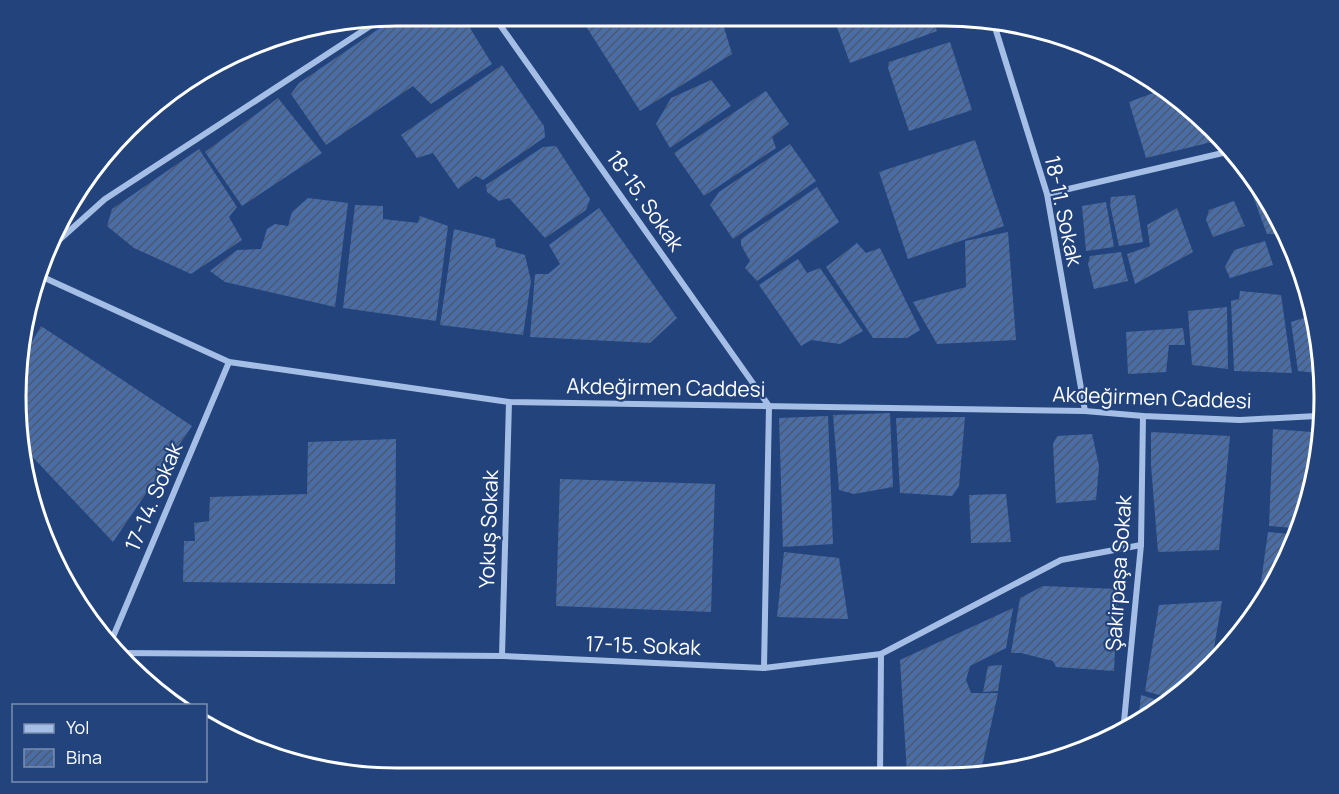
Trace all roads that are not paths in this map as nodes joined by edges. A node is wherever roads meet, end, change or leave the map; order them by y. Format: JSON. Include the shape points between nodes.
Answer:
{"nodes":[{"id":1,"x":370,"y":26,"type":"edge"},
{"id":2,"x":501,"y":26,"type":"edge"},
{"id":3,"x":996,"y":30,"type":"edge"},
{"id":4,"x":1222,"y":153,"type":"edge"},
{"id":5,"x":1047,"y":194,"type":"junction"},
{"id":6,"x":63,"y":236,"type":"edge"},
{"id":7,"x":45,"y":278,"type":"edge"},
{"id":8,"x":229,"y":362,"type":"junction"},
{"id":9,"x":509,"y":402,"type":"junction"},
{"id":10,"x":769,"y":406,"type":"junction"},
{"id":11,"x":1085,"y":411,"type":"junction"},
{"id":12,"x":1143,"y":416,"type":"junction"},
{"id":13,"x":1313,"y":416,"type":"edge"},
{"id":14,"x":1141,"y":546,"type":"junction"},
{"id":15,"x":113,"y":636,"type":"edge"},
{"id":16,"x":128,"y":653,"type":"edge"},
{"id":17,"x":881,"y":654,"type":"junction"},
{"id":18,"x":502,"y":656,"type":"junction"},
{"id":19,"x":764,"y":668,"type":"junction"},
{"id":20,"x":1124,"y":721,"type":"edge"},
{"id":21,"x":880,"y":768,"type":"edge"}],
"edges":[{"from":1,"to":6,"type":"street","via":[[105,199]]},
{"from":2,"to":10,"type":"street","name":"18-15. Sokak"},
{"from":3,"to":5,"type":"street","name":"18-11. Sokak"},
{"from":4,"to":5,"type":"street"},
{"from":5,"to":11,"type":"street","name":"18-11. Sokak"},
{"from":7,"to":8,"type":"street","name":"Akdeğirmen Caddesi"},
{"from":8,"to":9,"type":"street","name":"Akdeğirmen Caddesi"},
{"from":8,"to":15,"type":"street","name":"17-14. Sokak"},
{"from":9,"to":10,"type":"street","name":"Akdeğirmen Caddesi"},
{"from":9,"to":18,"type":"street","name":"Yokuş Sokak"},
{"from":10,"to":11,"type":"street","name":"Akdeğirmen Caddesi"},
{"from":10,"to":19,"type":"street"},
{"from":11,"to":12,"type":"street","name":"Akdeğirmen Caddesi"},
{"from":12,"to":13,"type":"street","name":"Akdeğirmen Caddesi","via":[[1240,420]]},
{"from":12,"to":14,"type":"street","name":"Şakirpaşa Sokak"},
{"from":14,"to":17,"type":"street","name":"17-15. Sokak","via":[[1061,560]]},
{"from":14,"to":20,"type":"street","name":"Şakirpaşa Sokak"},
{"from":16,"to":18,"type":"street","name":"17-15. Sokak"},
{"from":17,"to":19,"type":"street","name":"17-15. Sokak"},
{"from":17,"to":21,"type":"street"},
{"from":18,"to":19,"type":"street","name":"17-15. Sokak"}]}
